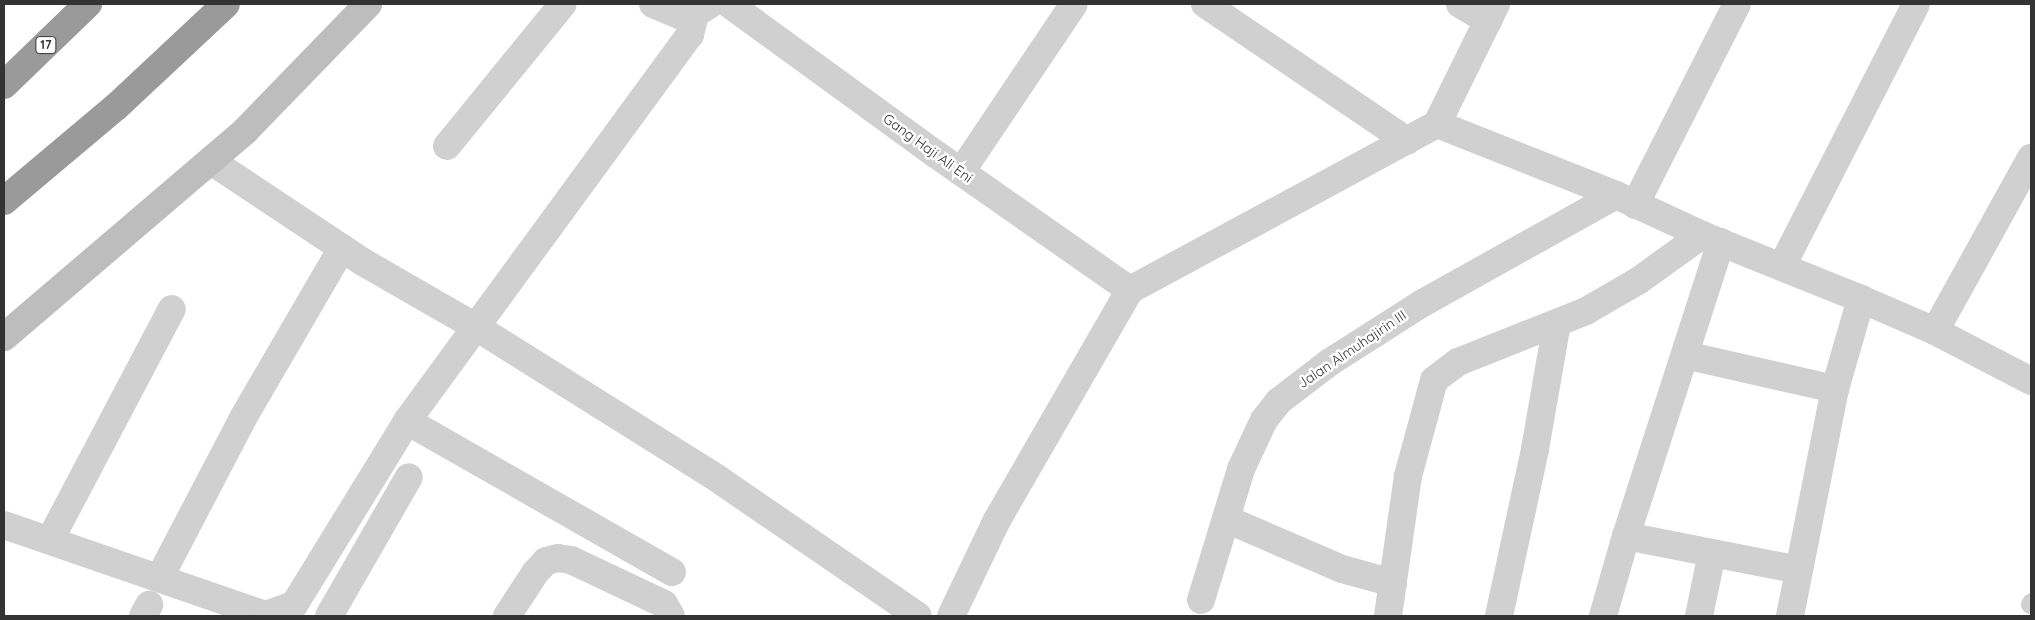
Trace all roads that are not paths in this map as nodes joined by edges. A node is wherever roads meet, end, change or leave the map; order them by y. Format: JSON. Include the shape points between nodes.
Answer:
{"nodes":[{"id":1,"x":88,"y":4,"type":"edge"},
{"id":2,"x":226,"y":4,"type":"edge"},
{"id":3,"x":368,"y":4,"type":"edge"},
{"id":4,"x":563,"y":4,"type":"edge"},
{"id":5,"x":653,"y":4,"type":"edge"},
{"id":6,"x":1074,"y":4,"type":"edge"},
{"id":7,"x":1206,"y":4,"type":"edge"},
{"id":8,"x":1460,"y":4,"type":"edge"},
{"id":9,"x":1737,"y":4,"type":"edge"},
{"id":10,"x":1916,"y":4,"type":"edge"},
{"id":11,"x":710,"y":6,"type":"edge"},
{"id":12,"x":1492,"y":12,"type":"edge"},
{"id":13,"x":4,"y":85,"type":"edge"},
{"id":14,"x":1437,"y":124,"type":"junction"},
{"id":15,"x":1407,"y":142,"type":"junction"},
{"id":16,"x":447,"y":146,"type":"dead end"},
{"id":17,"x":2031,"y":158,"type":"edge"},
{"id":18,"x":212,"y":161,"type":"junction"},
{"id":19,"x":961,"y":172,"type":"junction"},
{"id":20,"x":1625,"y":200,"type":"junction"},
{"id":21,"x":4,"y":201,"type":"edge"},
{"id":22,"x":1712,"y":238,"type":"junction"},
{"id":23,"x":342,"y":248,"type":"junction"},
{"id":24,"x":1782,"y":266,"type":"junction"},
{"id":25,"x":1130,"y":290,"type":"junction"},
{"id":26,"x":1861,"y":299,"type":"junction"},
{"id":27,"x":172,"y":309,"type":"dead end"},
{"id":28,"x":1557,"y":323,"type":"junction"},
{"id":29,"x":476,"y":327,"type":"junction"},
{"id":30,"x":1935,"y":331,"type":"junction"},
{"id":31,"x":4,"y":338,"type":"edge"},
{"id":32,"x":1685,"y":355,"type":"junction"},
{"id":33,"x":2031,"y":381,"type":"edge"},
{"id":34,"x":1835,"y":389,"type":"junction"},
{"id":35,"x":407,"y":421,"type":"junction"},
{"id":36,"x":409,"y":477,"type":"dead end"},
{"id":37,"x":1226,"y":519,"type":"junction"},
{"id":38,"x":4,"y":525,"type":"edge"},
{"id":39,"x":1626,"y":536,"type":"junction"},
{"id":40,"x":50,"y":540,"type":"junction"},
{"id":41,"x":1712,"y":553,"type":"junction"},
{"id":42,"x":1799,"y":570,"type":"junction"},
{"id":43,"x":672,"y":572,"type":"dead end"},
{"id":44,"x":160,"y":577,"type":"junction"},
{"id":45,"x":1393,"y":583,"type":"junction"},
{"id":46,"x":1201,"y":600,"type":"dead end"},
{"id":47,"x":329,"y":616,"type":"edge"},
{"id":48,"x":507,"y":616,"type":"edge"},
{"id":49,"x":671,"y":616,"type":"edge"},
{"id":50,"x":918,"y":616,"type":"edge"},
{"id":51,"x":951,"y":616,"type":"edge"},
{"id":52,"x":1388,"y":616,"type":"edge"},
{"id":53,"x":1499,"y":616,"type":"edge"},
{"id":54,"x":1603,"y":616,"type":"edge"},
{"id":55,"x":1699,"y":616,"type":"edge"},
{"id":56,"x":1790,"y":616,"type":"edge"}],
"edges":[{"from":1,"to":13,"type":"highway","number":"17"},
{"from":2,"to":21,"type":"highway","via":[[117,106]]},
{"from":3,"to":18,"type":"main road"},
{"from":4,"to":16,"type":"street"},
{"from":5,"to":11,"type":"street","via":[[681,16]]},
{"from":6,"to":19,"type":"street"},
{"from":7,"to":15,"type":"street"},
{"from":8,"to":12,"type":"street"},
{"from":9,"to":20,"type":"street"},
{"from":10,"to":24,"type":"street"},
{"from":11,"to":19,"type":"street","name":"Gang Haji Ali Eni"},
{"from":11,"to":29,"type":"street"},
{"from":12,"to":14,"type":"street"},
{"from":14,"to":15,"type":"street"},
{"from":14,"to":20,"type":"street"},
{"from":15,"to":25,"type":"street"},
{"from":17,"to":30,"type":"street"},
{"from":18,"to":23,"type":"street"},
{"from":18,"to":31,"type":"main road"},
{"from":19,"to":25,"type":"street","name":"Gang Haji Ali Eni"},
{"from":20,"to":22,"type":"street"},
{"from":20,"to":37,"type":"street","name":"Jalan Almuhajirin III","via":[[1421,304],[1292,389],[1264,420],[1241,469]]},
{"from":22,"to":24,"type":"street"},
{"from":22,"to":28,"type":"street"},
{"from":22,"to":32,"type":"street"},
{"from":23,"to":29,"type":"street"},
{"from":23,"to":44,"type":"street","via":[[243,418]]},
{"from":24,"to":26,"type":"street"},
{"from":25,"to":51,"type":"street","via":[[997,520]]},
{"from":26,"to":30,"type":"street"},
{"from":26,"to":34,"type":"street"},
{"from":27,"to":40,"type":"street"},
{"from":28,"to":45,"type":"street","via":[[1458,362],[1434,380],[1408,476]]},
{"from":28,"to":53,"type":"street","via":[[1536,449]]},
{"from":29,"to":35,"type":"street"},
{"from":29,"to":50,"type":"street","via":[[718,480]]},
{"from":30,"to":33,"type":"street"},
{"from":32,"to":34,"type":"street"},
{"from":32,"to":39,"type":"street"},
{"from":34,"to":42,"type":"street"},
{"from":35,"to":43,"type":"street"},
{"from":35,"to":44,"type":"street","via":[[294,605],[266,615]]},
{"from":36,"to":47,"type":"street"},
{"from":37,"to":45,"type":"street","via":[[1342,569]]},
{"from":37,"to":46,"type":"street","name":"Jalan Almuhajirin III"},
{"from":38,"to":40,"type":"street"},
{"from":39,"to":41,"type":"street"},
{"from":39,"to":54,"type":"street"},
{"from":40,"to":44,"type":"street"},
{"from":41,"to":42,"type":"street"},
{"from":41,"to":55,"type":"street"},
{"from":42,"to":56,"type":"street"},
{"from":45,"to":52,"type":"street"},
{"from":48,"to":49,"type":"street","via":[[535,573],[546,561],[558,558],[571,560],[664,604]]}]}
